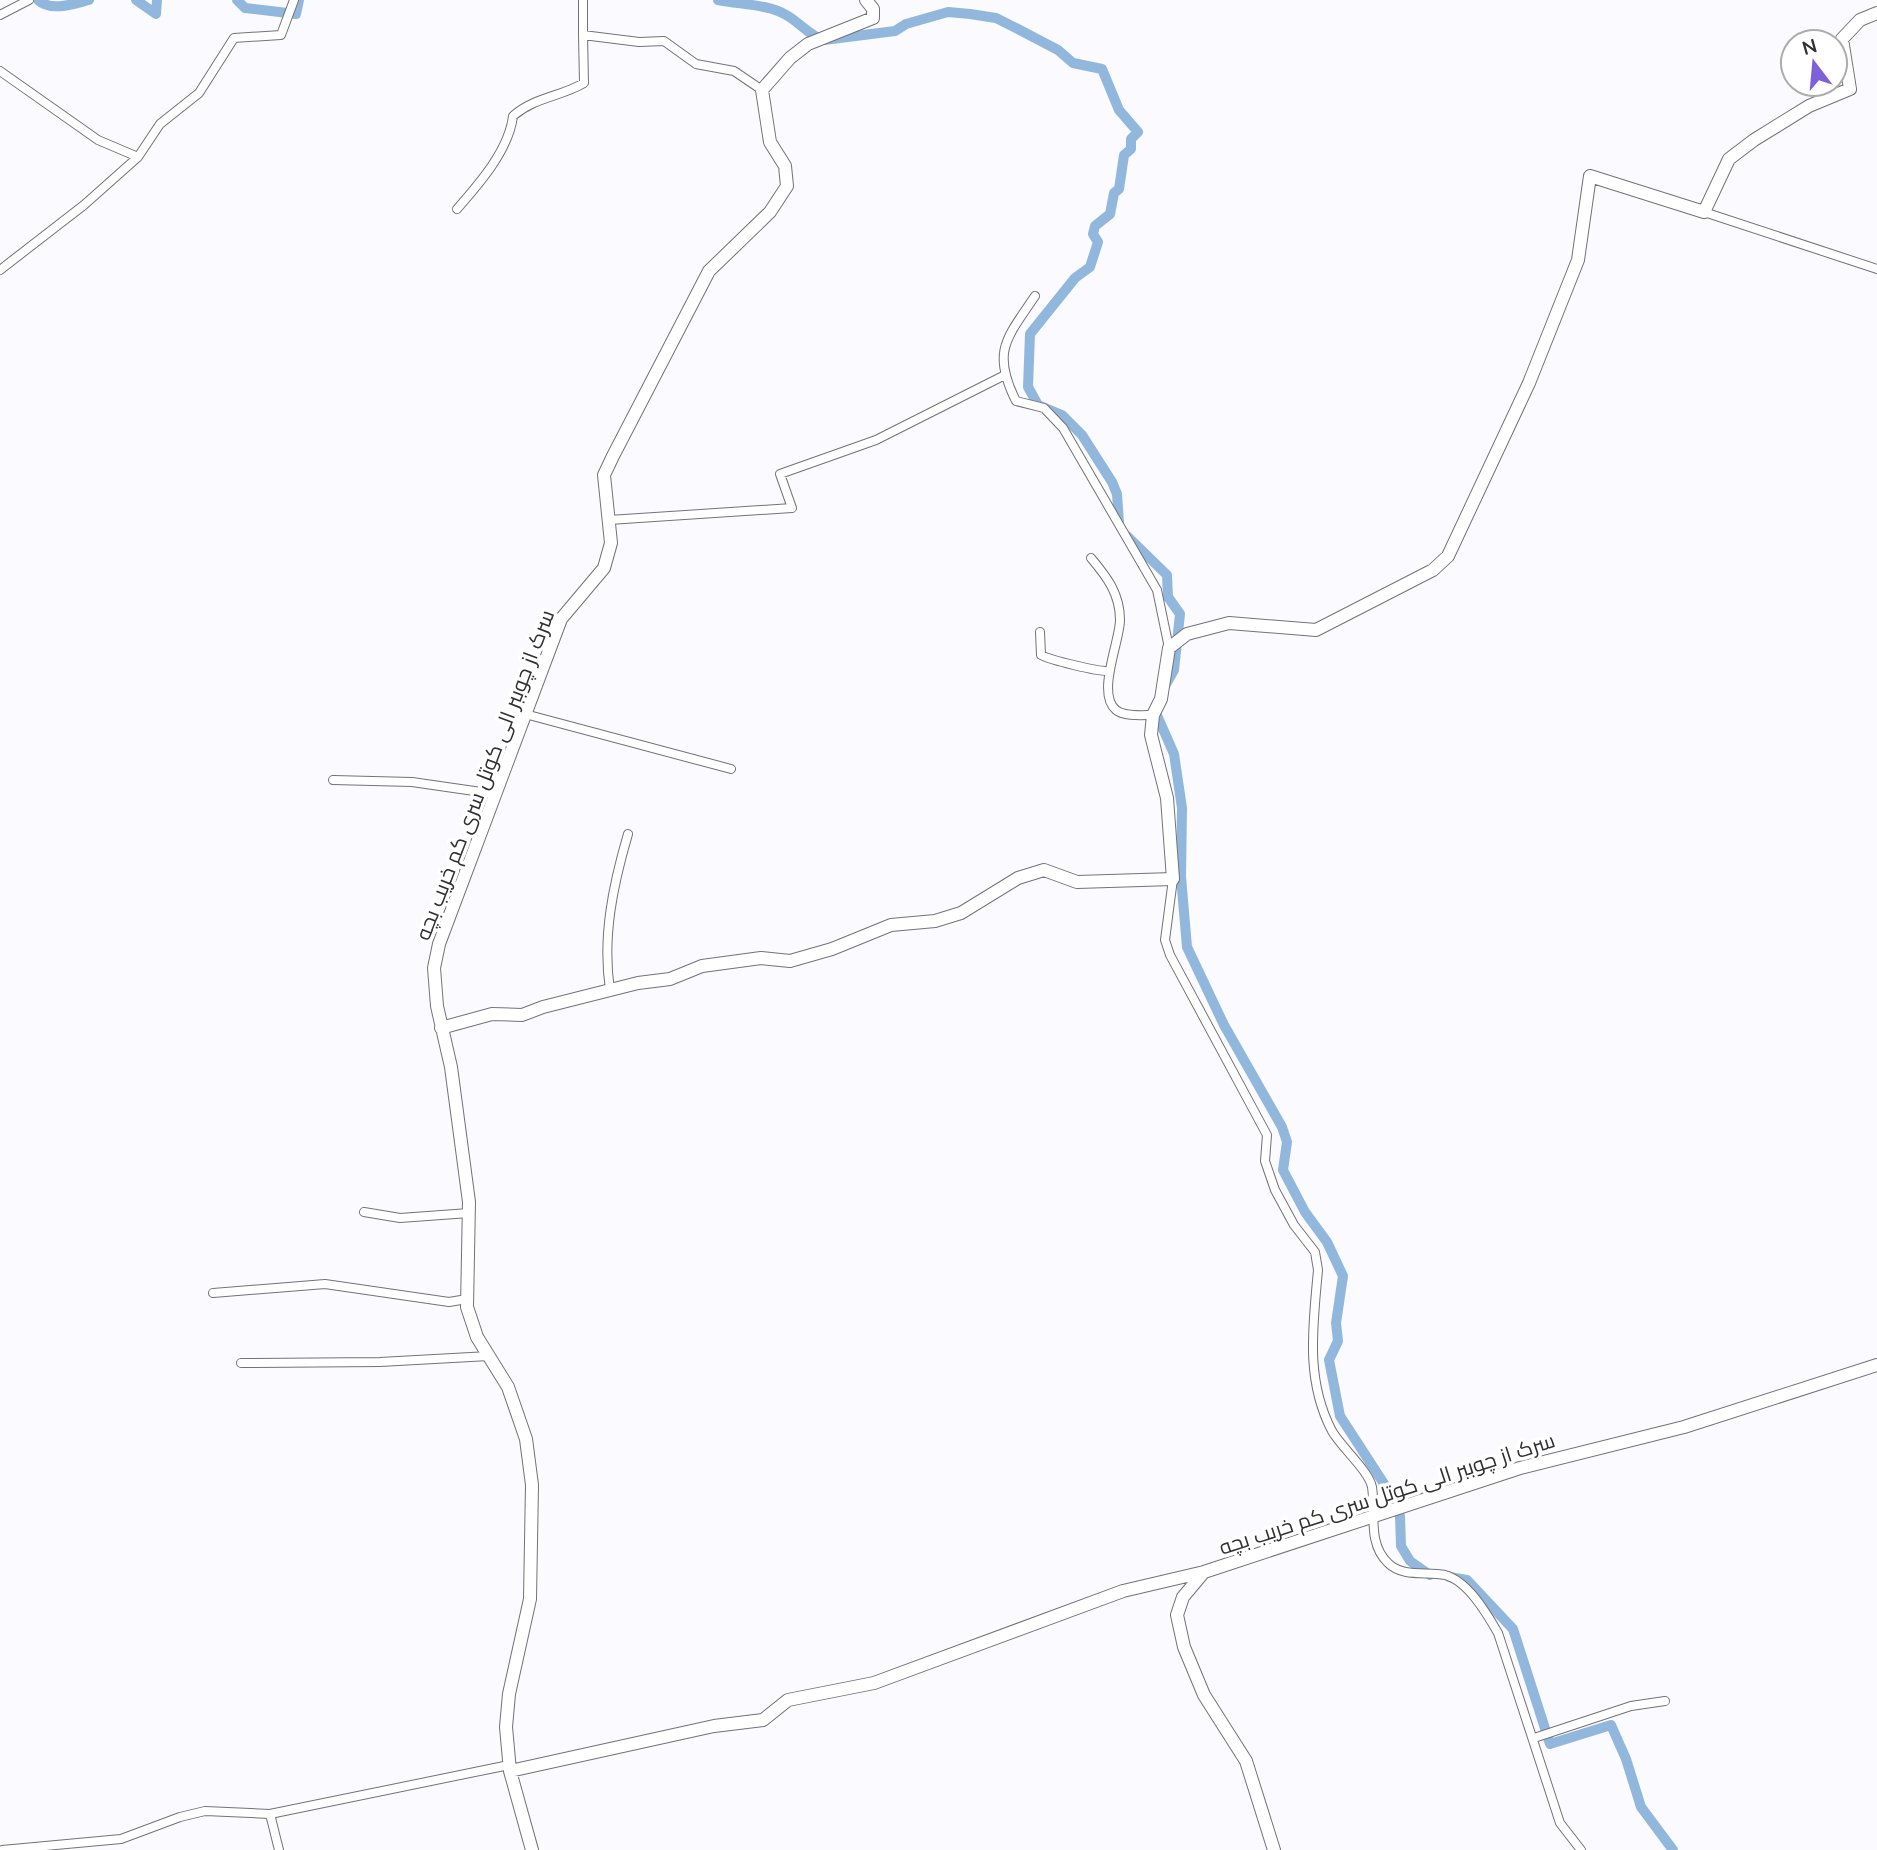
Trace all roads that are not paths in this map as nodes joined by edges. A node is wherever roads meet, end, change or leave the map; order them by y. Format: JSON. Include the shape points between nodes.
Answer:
{"nodes":[{"id":1,"x":29,"y":0,"type":"edge"},
{"id":2,"x":294,"y":0,"type":"edge"},
{"id":3,"x":583,"y":0,"type":"edge"},
{"id":4,"x":866,"y":0,"type":"edge"},
{"id":5,"x":1877,"y":13,"type":"edge"},
{"id":6,"x":0,"y":15,"type":"edge"},
{"id":7,"x":583,"y":35,"type":"junction"},
{"id":8,"x":0,"y":71,"type":"edge"},
{"id":9,"x":762,"y":90,"type":"junction"},
{"id":10,"x":138,"y":157,"type":"junction"},
{"id":11,"x":457,"y":209,"type":"dead end"},
{"id":12,"x":1704,"y":212,"type":"junction"},
{"id":13,"x":1877,"y":269,"type":"edge"},
{"id":14,"x":0,"y":270,"type":"edge"},
{"id":15,"x":1035,"y":296,"type":"dead end"},
{"id":16,"x":1003,"y":376,"type":"junction"},
{"id":17,"x":609,"y":520,"type":"junction"},
{"id":18,"x":1091,"y":558,"type":"dead end"},
{"id":19,"x":1040,"y":632,"type":"dead end"},
{"id":20,"x":1169,"y":648,"type":"junction"},
{"id":21,"x":1109,"y":671,"type":"junction"},
{"id":22,"x":525,"y":714,"type":"junction"},
{"id":23,"x":1153,"y":715,"type":"junction"},
{"id":24,"x":731,"y":769,"type":"dead end"},
{"id":25,"x":333,"y":780,"type":"dead end"},
{"id":26,"x":495,"y":794,"type":"junction"},
{"id":27,"x":628,"y":834,"type":"dead end"},
{"id":28,"x":1173,"y":879,"type":"junction"},
{"id":29,"x":610,"y":990,"type":"junction"},
{"id":30,"x":441,"y":1028,"type":"junction"},
{"id":31,"x":364,"y":1212,"type":"dead end"},
{"id":32,"x":469,"y":1213,"type":"junction"},
{"id":33,"x":213,"y":1293,"type":"dead end"},
{"id":34,"x":467,"y":1298,"type":"junction"},
{"id":35,"x":488,"y":1356,"type":"junction"},
{"id":36,"x":241,"y":1363,"type":"dead end"},
{"id":37,"x":1877,"y":1365,"type":"edge"},
{"id":38,"x":1372,"y":1517,"type":"junction"},
{"id":39,"x":1204,"y":1572,"type":"junction"},
{"id":40,"x":1665,"y":1701,"type":"dead end"},
{"id":41,"x":1534,"y":1738,"type":"junction"},
{"id":42,"x":509,"y":1768,"type":"junction"},
{"id":43,"x":270,"y":1814,"type":"junction"},
{"id":44,"x":2,"y":1850,"type":"edge"},
{"id":45,"x":279,"y":1850,"type":"edge"},
{"id":46,"x":532,"y":1850,"type":"edge"},
{"id":47,"x":1274,"y":1850,"type":"edge"},
{"id":48,"x":1581,"y":1850,"type":"edge"}],
"edges":[{"from":1,"to":6,"type":"street"},
{"from":2,"to":10,"type":"street","via":[[281,35],[234,38],[199,93],[160,124]]},
{"from":3,"to":7,"type":"street"},
{"from":4,"to":9,"type":"street","via":[[873,18],[808,44]]},
{"from":5,"to":12,"type":"street","via":[[1860,20],[1842,39],[1850,89],[1809,106],[1729,159]]},
{"from":7,"to":9,"type":"street","via":[[664,41],[696,64],[734,71]]},
{"from":7,"to":11,"type":"street","via":[[584,83],[528,103],[513,116],[496,157]]},
{"from":8,"to":10,"type":"street","via":[[98,140]]},
{"from":9,"to":17,"type":"street","name":"سرک از چوببر الی کوتل سری کم خریب بچه","via":[[770,142],[785,166],[787,186],[770,212],[709,271],[697,292],[604,475]]},
{"from":10,"to":14,"type":"street"},
{"from":12,"to":13,"type":"street"},
{"from":12,"to":20,"type":"street","via":[[1590,176],[1577,260],[1529,383],[1448,556],[1433,570],[1316,630],[1229,623],[1187,634]]},
{"from":15,"to":16,"type":"street","via":[[1008,338]]},
{"from":16,"to":17,"type":"street","via":[[876,440],[780,474],[792,508]]},
{"from":16,"to":20,"type":"street","via":[[1016,401],[1044,408],[1063,428],[1157,590]]},
{"from":17,"to":22,"type":"street","name":"سرک از چوببر الی کوتل سری کم خریب بچه","via":[[611,543],[604,568],[561,619]]},
{"from":18,"to":21,"type":"street","via":[[1113,585],[1117,598],[1120,622]]},
{"from":19,"to":21,"type":"street","via":[[1041,655],[1097,672]]},
{"from":20,"to":23,"type":"street","via":[[1161,699]]},
{"from":21,"to":23,"type":"street","via":[[1114,709]]},
{"from":22,"to":24,"type":"street"},
{"from":22,"to":26,"type":"street","name":"سرک از چوببر الی کوتل سری کم خریب بچه"},
{"from":23,"to":28,"type":"street","via":[[1151,735],[1167,798]]},
{"from":25,"to":26,"type":"street","via":[[412,782]]},
{"from":26,"to":30,"type":"street","name":"سرک از چوببر الی کوتل سری کم خریب بچه","via":[[439,944],[434,968]]},
{"from":27,"to":29,"type":"street","via":[[610,895]]},
{"from":28,"to":29,"type":"street","via":[[1077,882],[1044,870],[1017,878],[961,913],[935,921],[891,925],[790,961],[761,958],[702,966],[670,979]]},
{"from":28,"to":38,"type":"street","via":[[1164,940],[1267,1135],[1265,1161],[1275,1190],[1315,1251],[1314,1387],[1334,1434],[1371,1485]]},
{"from":29,"to":30,"type":"street","via":[[522,1016],[492,1014]]},
{"from":30,"to":32,"type":"street","name":"سرک از چوببر الی کوتل سری کم خریب بچه","via":[[451,1067]]},
{"from":31,"to":32,"type":"street","via":[[400,1218]]},
{"from":32,"to":34,"type":"street","name":"سرک از چوببر الی کوتل سری کم خریب بچه"},
{"from":33,"to":34,"type":"street","via":[[325,1284],[449,1301]]},
{"from":34,"to":35,"type":"street","name":"سرک از چوببر الی کوتل سری کم خریب بچه","via":[[477,1337]]},
{"from":35,"to":36,"type":"street"},
{"from":35,"to":42,"type":"street","name":"سرک از چوببر الی کوتل سری کم خریب بچه","via":[[508,1387],[526,1439],[532,1485],[530,1599],[509,1695]]},
{"from":37,"to":38,"type":"street","name":"سرک از چوببر الی کوتل سری کم خریب بچه","via":[[1684,1427],[1520,1468]]},
{"from":38,"to":39,"type":"street","name":"سرک از چوببر الی کوتل سری کم خریب بچه"},
{"from":38,"to":41,"type":"street","via":[[1376,1542],[1389,1564],[1457,1581],[1487,1615],[1498,1633]]},
{"from":39,"to":42,"type":"street","via":[[1123,1591],[874,1683],[788,1700],[763,1720]]},
{"from":39,"to":47,"type":"street","name":"سرک از چوببر الی کوتل سری کم خریب بچه","via":[[1183,1597],[1177,1615],[1184,1647],[1204,1695],[1246,1761]]},
{"from":40,"to":41,"type":"street","via":[[1631,1706]]},
{"from":41,"to":48,"type":"street","via":[[1560,1824]]},
{"from":42,"to":43,"type":"street","via":[[354,1794]]},
{"from":42,"to":46,"type":"street","name":"سرک از چوببر الی کوتل سری کم خریب بچه"},
{"from":43,"to":44,"type":"street","via":[[205,1811],[121,1839]]},
{"from":43,"to":45,"type":"street"}]}
